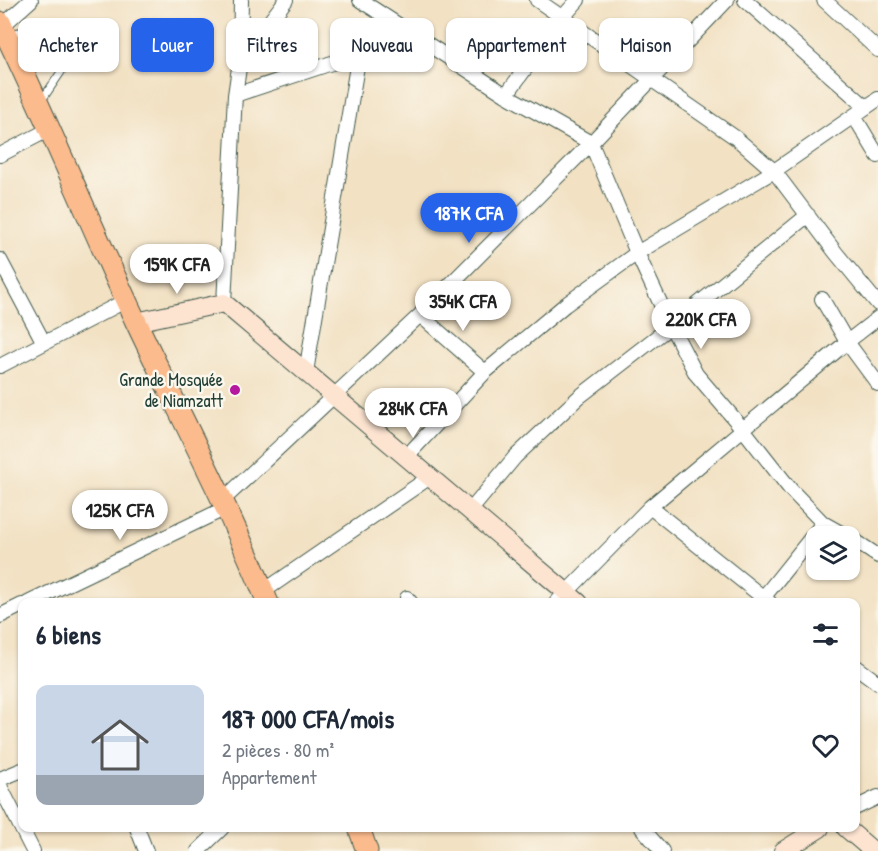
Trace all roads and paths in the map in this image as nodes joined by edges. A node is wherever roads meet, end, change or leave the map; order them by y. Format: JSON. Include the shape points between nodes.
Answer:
{"nodes":[{"id":1,"x":31,"y":0,"type":"edge"},
{"id":2,"x":241,"y":0,"type":"edge"},
{"id":3,"x":286,"y":0,"type":"edge"},
{"id":4,"x":360,"y":0,"type":"edge"},
{"id":5,"x":537,"y":0,"type":"edge"},
{"id":6,"x":578,"y":0,"type":"edge"},
{"id":7,"x":727,"y":0,"type":"edge"},
{"id":8,"x":746,"y":0,"type":"edge"},
{"id":9,"x":824,"y":0,"type":"edge"},
{"id":10,"x":563,"y":17,"type":"junction"},
{"id":11,"x":241,"y":18,"type":"edge"},
{"id":12,"x":272,"y":18,"type":"edge"},
{"id":13,"x":386,"y":18,"type":"edge"},
{"id":14,"x":2,"y":28,"type":"edge"},
{"id":15,"x":434,"y":49,"type":"edge"},
{"id":16,"x":878,"y":50,"type":"edge"},
{"id":17,"x":330,"y":64,"type":"edge"},
{"id":18,"x":239,"y":72,"type":"edge"},
{"id":19,"x":356,"y":72,"type":"edge"},
{"id":20,"x":652,"y":79,"type":"junction"},
{"id":21,"x":236,"y":95,"type":"junction"},
{"id":22,"x":506,"y":95,"type":"junction"},
{"id":23,"x":878,"y":99,"type":"edge"},
{"id":24,"x":39,"y":105,"type":"junction"},
{"id":25,"x":866,"y":107,"type":"junction"},
{"id":26,"x":854,"y":116,"type":"junction"},
{"id":27,"x":50,"y":129,"type":"junction"},
{"id":28,"x":591,"y":143,"type":"junction"},
{"id":29,"x":0,"y":155,"type":"edge"},
{"id":30,"x":878,"y":156,"type":"edge"},
{"id":31,"x":774,"y":171,"type":"junction"},
{"id":32,"x":808,"y":215,"type":"junction"},
{"id":33,"x":637,"y":254,"type":"junction"},
{"id":34,"x":0,"y":260,"type":"edge"},
{"id":35,"x":822,"y":299,"type":"dead end"},
{"id":36,"x":127,"y":300,"type":"junction"},
{"id":37,"x":224,"y":303,"type":"junction"},
{"id":38,"x":878,"y":303,"type":"edge"},
{"id":39,"x":420,"y":315,"type":"junction"},
{"id":40,"x":878,"y":318,"type":"edge"},
{"id":41,"x":136,"y":322,"type":"junction"},
{"id":42,"x":671,"y":326,"type":"junction"},
{"id":43,"x":847,"y":342,"type":"junction"},
{"id":44,"x":44,"y":343,"type":"junction"},
{"id":45,"x":0,"y":366,"type":"edge"},
{"id":46,"x":306,"y":372,"type":"junction"},
{"id":47,"x":485,"y":372,"type":"junction"},
{"id":48,"x":878,"y":384,"type":"edge"},
{"id":49,"x":334,"y":396,"type":"junction"},
{"id":50,"x":742,"y":429,"type":"junction"},
{"id":51,"x":406,"y":457,"type":"junction"},
{"id":52,"x":430,"y":477,"type":"junction"},
{"id":53,"x":224,"y":504,"type":"junction"},
{"id":54,"x":650,"y":507,"type":"junction"},
{"id":55,"x":470,"y":511,"type":"junction"},
{"id":56,"x":823,"y":523,"type":"junction"},
{"id":57,"x":829,"y":526,"type":"edge"},
{"id":58,"x":860,"y":544,"type":"edge"},
{"id":59,"x":878,"y":556,"type":"edge"},
{"id":60,"x":266,"y":597,"type":"edge"},
{"id":61,"x":38,"y":598,"type":"edge"},
{"id":62,"x":566,"y":598,"type":"edge"},
{"id":63,"x":568,"y":598,"type":"edge"},
{"id":64,"x":760,"y":598,"type":"edge"},
{"id":65,"x":766,"y":598,"type":"edge"},
{"id":66,"x":18,"y":608,"type":"edge"},
{"id":67,"x":0,"y":616,"type":"edge"},
{"id":68,"x":860,"y":670,"type":"edge"},
{"id":69,"x":878,"y":683,"type":"edge"},
{"id":70,"x":18,"y":772,"type":"edge"},
{"id":71,"x":0,"y":779,"type":"edge"},
{"id":72,"x":0,"y":786,"type":"edge"},
{"id":73,"x":878,"y":796,"type":"edge"},
{"id":74,"x":860,"y":805,"type":"edge"},
{"id":75,"x":18,"y":821,"type":"edge"},
{"id":76,"x":23,"y":832,"type":"edge"},
{"id":77,"x":139,"y":832,"type":"edge"},
{"id":78,"x":218,"y":832,"type":"edge"},
{"id":79,"x":360,"y":832,"type":"edge"},
{"id":80,"x":645,"y":832,"type":"edge"},
{"id":81,"x":814,"y":832,"type":"edge"},
{"id":82,"x":851,"y":832,"type":"edge"},
{"id":83,"x":33,"y":851,"type":"edge"},
{"id":84,"x":146,"y":851,"type":"edge"},
{"id":85,"x":198,"y":851,"type":"edge"},
{"id":86,"x":367,"y":851,"type":"edge"},
{"id":87,"x":662,"y":851,"type":"edge"},
{"id":88,"x":783,"y":851,"type":"edge"},
{"id":89,"x":873,"y":851,"type":"edge"}],
"edges":[{"from":1,"to":14,"type":"street"},
{"from":2,"to":11,"type":"street"},
{"from":3,"to":12,"type":"street"},
{"from":4,"to":13,"type":"street"},
{"from":5,"to":10,"type":"street"},
{"from":6,"to":10,"type":"street"},
{"from":7,"to":20,"type":"street"},
{"from":8,"to":25,"type":"street"},
{"from":9,"to":16,"type":"street"},
{"from":10,"to":20,"type":"street"},
{"from":10,"to":22,"type":"street"},
{"from":14,"to":24,"type":"main road"},
{"from":14,"to":24,"type":"lane","via":[[41,28],[54,37],[64,54],[61,72]]},
{"from":15,"to":22,"type":"street"},
{"from":17,"to":21,"type":"street"},
{"from":18,"to":21,"type":"street"},
{"from":19,"to":46,"type":"street"},
{"from":20,"to":28,"type":"street"},
{"from":20,"to":31,"type":"street"},
{"from":21,"to":37,"type":"street"},
{"from":22,"to":28,"type":"street"},
{"from":23,"to":25,"type":"street"},
{"from":24,"to":27,"type":"main road"},
{"from":25,"to":26,"type":"street"},
{"from":26,"to":30,"type":"street"},
{"from":26,"to":31,"type":"street"},
{"from":27,"to":29,"type":"street"},
{"from":27,"to":36,"type":"main road"},
{"from":28,"to":33,"type":"street"},
{"from":28,"to":39,"type":"street"},
{"from":31,"to":32,"type":"street"},
{"from":31,"to":33,"type":"street"},
{"from":32,"to":38,"type":"street"},
{"from":32,"to":42,"type":"street"},
{"from":33,"to":42,"type":"street"},
{"from":33,"to":47,"type":"street","via":[[565,305]]},
{"from":34,"to":44,"type":"street"},
{"from":35,"to":43,"type":"street"},
{"from":36,"to":41,"type":"main road"},
{"from":36,"to":44,"type":"street"},
{"from":37,"to":41,"type":"street"},
{"from":37,"to":46,"type":"street"},
{"from":39,"to":47,"type":"street"},
{"from":39,"to":49,"type":"street"},
{"from":40,"to":43,"type":"street"},
{"from":41,"to":53,"type":"main road"},
{"from":42,"to":50,"type":"street","via":[[696,374]]},
{"from":42,"to":55,"type":"street","via":[[579,397],[515,457]]},
{"from":43,"to":48,"type":"street"},
{"from":43,"to":50,"type":"street"},
{"from":44,"to":45,"type":"street"},
{"from":46,"to":49,"type":"street"},
{"from":47,"to":51,"type":"street"},
{"from":49,"to":51,"type":"street"},
{"from":49,"to":53,"type":"street"},
{"from":50,"to":54,"type":"street"},
{"from":50,"to":56,"type":"street"},
{"from":51,"to":52,"type":"street"},
{"from":52,"to":55,"type":"street"},
{"from":52,"to":60,"type":"street"},
{"from":53,"to":60,"type":"main road"},
{"from":53,"to":61,"type":"street"},
{"from":54,"to":63,"type":"street"},
{"from":54,"to":64,"type":"street"},
{"from":55,"to":62,"type":"street"},
{"from":56,"to":57,"type":"street"},
{"from":56,"to":65,"type":"street"},
{"from":58,"to":59,"type":"street"},
{"from":66,"to":67,"type":"street"},
{"from":68,"to":69,"type":"street"},
{"from":70,"to":71,"type":"street"},
{"from":72,"to":75,"type":"street"},
{"from":73,"to":74,"type":"street"},
{"from":76,"to":83,"type":"street"},
{"from":77,"to":84,"type":"street"},
{"from":78,"to":85,"type":"street"},
{"from":79,"to":86,"type":"main road"},
{"from":80,"to":87,"type":"street"},
{"from":81,"to":88,"type":"street"},
{"from":82,"to":89,"type":"street"}]}
